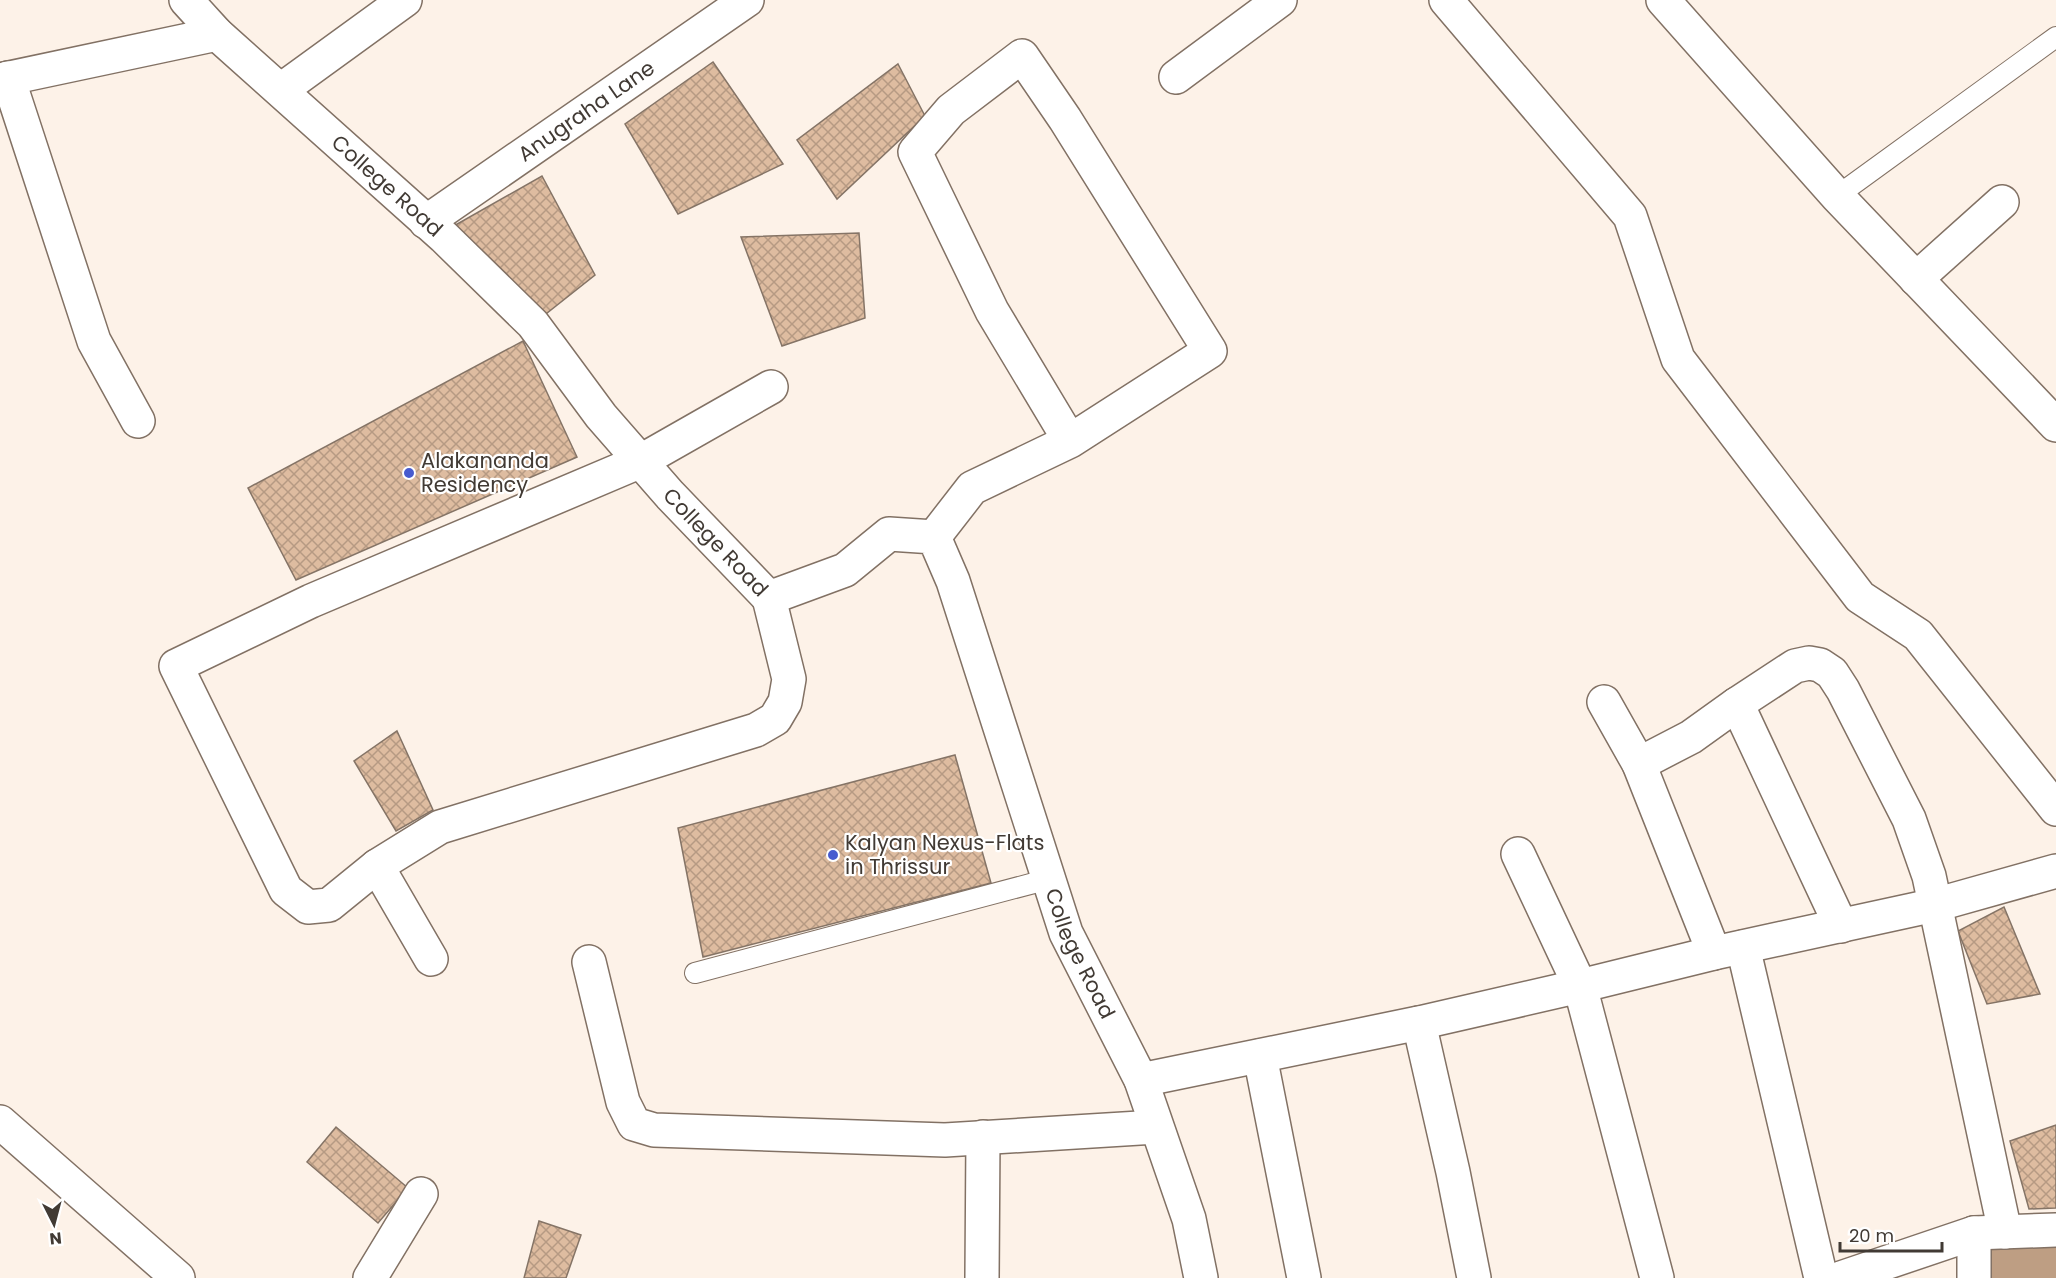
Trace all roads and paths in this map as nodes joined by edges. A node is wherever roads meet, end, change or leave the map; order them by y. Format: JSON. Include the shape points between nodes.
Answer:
{"nodes":[{"id":1,"x":186,"y":0,"type":"edge"},
{"id":2,"x":405,"y":0,"type":"edge"},
{"id":3,"x":747,"y":0,"type":"edge"},
{"id":4,"x":1280,"y":0,"type":"edge"},
{"id":5,"x":1446,"y":0,"type":"edge"},
{"id":6,"x":1670,"y":2,"type":"edge"},
{"id":7,"x":217,"y":34,"type":"junction"},
{"id":8,"x":2056,"y":37,"type":"edge"},
{"id":9,"x":1176,"y":77,"type":"dead end"},
{"id":10,"x":4,"y":79,"type":"edge"},
{"id":11,"x":281,"y":90,"type":"junction"},
{"id":12,"x":1837,"y":196,"type":"junction"},
{"id":13,"x":2002,"y":202,"type":"dead end"},
{"id":14,"x":426,"y":222,"type":"junction"},
{"id":15,"x":1916,"y":279,"type":"junction"},
{"id":16,"x":771,"y":387,"type":"dead end"},
{"id":17,"x":138,"y":421,"type":"dead end"},
{"id":18,"x":2056,"y":425,"type":"edge"},
{"id":19,"x":1070,"y":441,"type":"junction"},
{"id":20,"x":641,"y":461,"type":"junction"},
{"id":21,"x":934,"y":537,"type":"junction"},
{"id":22,"x":769,"y":598,"type":"junction"},
{"id":23,"x":1604,"y":702,"type":"dead end"},
{"id":24,"x":1737,"y":704,"type":"junction"},
{"id":25,"x":1639,"y":764,"type":"junction"},
{"id":26,"x":2056,"y":809,"type":"edge"},
{"id":27,"x":1518,"y":854,"type":"dead end"},
{"id":28,"x":376,"y":866,"type":"junction"},
{"id":29,"x":2056,"y":871,"type":"edge"},
{"id":30,"x":1049,"y":879,"type":"junction"},
{"id":31,"x":1935,"y":905,"type":"junction"},
{"id":32,"x":1841,"y":926,"type":"junction"},
{"id":33,"x":1728,"y":950,"type":"junction"},
{"id":34,"x":431,"y":959,"type":"dead end"},
{"id":35,"x":589,"y":962,"type":"dead end"},
{"id":36,"x":695,"y":973,"type":"dead end"},
{"id":37,"x":1581,"y":986,"type":"junction"},
{"id":38,"x":1419,"y":1023,"type":"junction"},
{"id":39,"x":1260,"y":1056,"type":"junction"},
{"id":40,"x":1141,"y":1080,"type":"junction"},
{"id":41,"x":0,"y":1122,"type":"edge"},
{"id":42,"x":1156,"y":1126,"type":"junction"},
{"id":43,"x":982,"y":1137,"type":"junction"},
{"id":44,"x":421,"y":1194,"type":"dead end"},
{"id":45,"x":2056,"y":1230,"type":"edge"},
{"id":46,"x":1989,"y":1233,"type":"junction"},
{"id":47,"x":178,"y":1278,"type":"edge"},
{"id":48,"x":370,"y":1278,"type":"edge"},
{"id":49,"x":982,"y":1278,"type":"edge"},
{"id":50,"x":1202,"y":1278,"type":"edge"},
{"id":51,"x":1304,"y":1278,"type":"edge"},
{"id":52,"x":1474,"y":1278,"type":"edge"},
{"id":53,"x":1657,"y":1278,"type":"edge"},
{"id":54,"x":1821,"y":1278,"type":"edge"},
{"id":55,"x":1841,"y":1278,"type":"edge"},
{"id":56,"x":1974,"y":1278,"type":"edge"}],
"edges":[{"from":1,"to":7,"type":"street","name":"College Road"},
{"from":2,"to":11,"type":"street"},
{"from":3,"to":14,"type":"street","name":"Anugraha Lane"},
{"from":4,"to":9,"type":"street"},
{"from":5,"to":26,"type":"street","via":[[1630,216],[1678,359],[1860,597],[1918,635]]},
{"from":6,"to":12,"type":"street"},
{"from":7,"to":10,"type":"street"},
{"from":7,"to":11,"type":"street","name":"College Road"},
{"from":8,"to":12,"type":"lane"},
{"from":10,"to":17,"type":"street","via":[[94,341]]},
{"from":11,"to":14,"type":"street","name":"College Road"},
{"from":12,"to":15,"type":"street"},
{"from":13,"to":15,"type":"street"},
{"from":14,"to":20,"type":"street","name":"College Road","via":[[533,324],[601,416]]},
{"from":15,"to":18,"type":"street"},
{"from":16,"to":20,"type":"street"},
{"from":19,"to":19,"type":"street","via":[[1210,351],[1022,56],[951,110],[915,152],[992,311]]},
{"from":19,"to":21,"type":"street","via":[[972,488]]},
{"from":20,"to":22,"type":"street","name":"College Road"},
{"from":20,"to":28,"type":"street","via":[[311,601],[176,666],[286,890],[308,907],[328,905]]},
{"from":21,"to":22,"type":"street","name":"College Road","via":[[889,534],[844,570]]},
{"from":21,"to":30,"type":"street","name":"College Road","via":[[953,581]]},
{"from":22,"to":28,"type":"street","via":[[789,679],[775,719],[756,730],[440,827]]},
{"from":23,"to":25,"type":"street"},
{"from":24,"to":25,"type":"street","via":[[1691,737]]},
{"from":24,"to":31,"type":"street","via":[[1795,666],[1820,665],[1832,673],[1909,819]]},
{"from":24,"to":32,"type":"street"},
{"from":25,"to":33,"type":"street"},
{"from":27,"to":37,"type":"street"},
{"from":28,"to":34,"type":"street"},
{"from":29,"to":31,"type":"street"},
{"from":30,"to":36,"type":"lane"},
{"from":30,"to":40,"type":"street","name":"College Road","via":[[1066,933]]},
{"from":31,"to":32,"type":"street"},
{"from":31,"to":46,"type":"street"},
{"from":32,"to":33,"type":"street"},
{"from":33,"to":37,"type":"street"},
{"from":33,"to":54,"type":"street"},
{"from":35,"to":43,"type":"street","via":[[623,1102],[634,1124],[654,1130],[945,1140]]},
{"from":37,"to":38,"type":"street"},
{"from":37,"to":53,"type":"street"},
{"from":38,"to":39,"type":"street"},
{"from":38,"to":52,"type":"street"},
{"from":39,"to":40,"type":"street"},
{"from":39,"to":51,"type":"street"},
{"from":40,"to":42,"type":"street","name":"College Road"},
{"from":41,"to":47,"type":"street"},
{"from":42,"to":43,"type":"street"},
{"from":42,"to":50,"type":"street","name":"College Road","via":[[1189,1219]]},
{"from":43,"to":49,"type":"street"},
{"from":44,"to":48,"type":"street"},
{"from":45,"to":46,"type":"street"},
{"from":46,"to":55,"type":"street"},
{"from":46,"to":56,"type":"street"}]}
